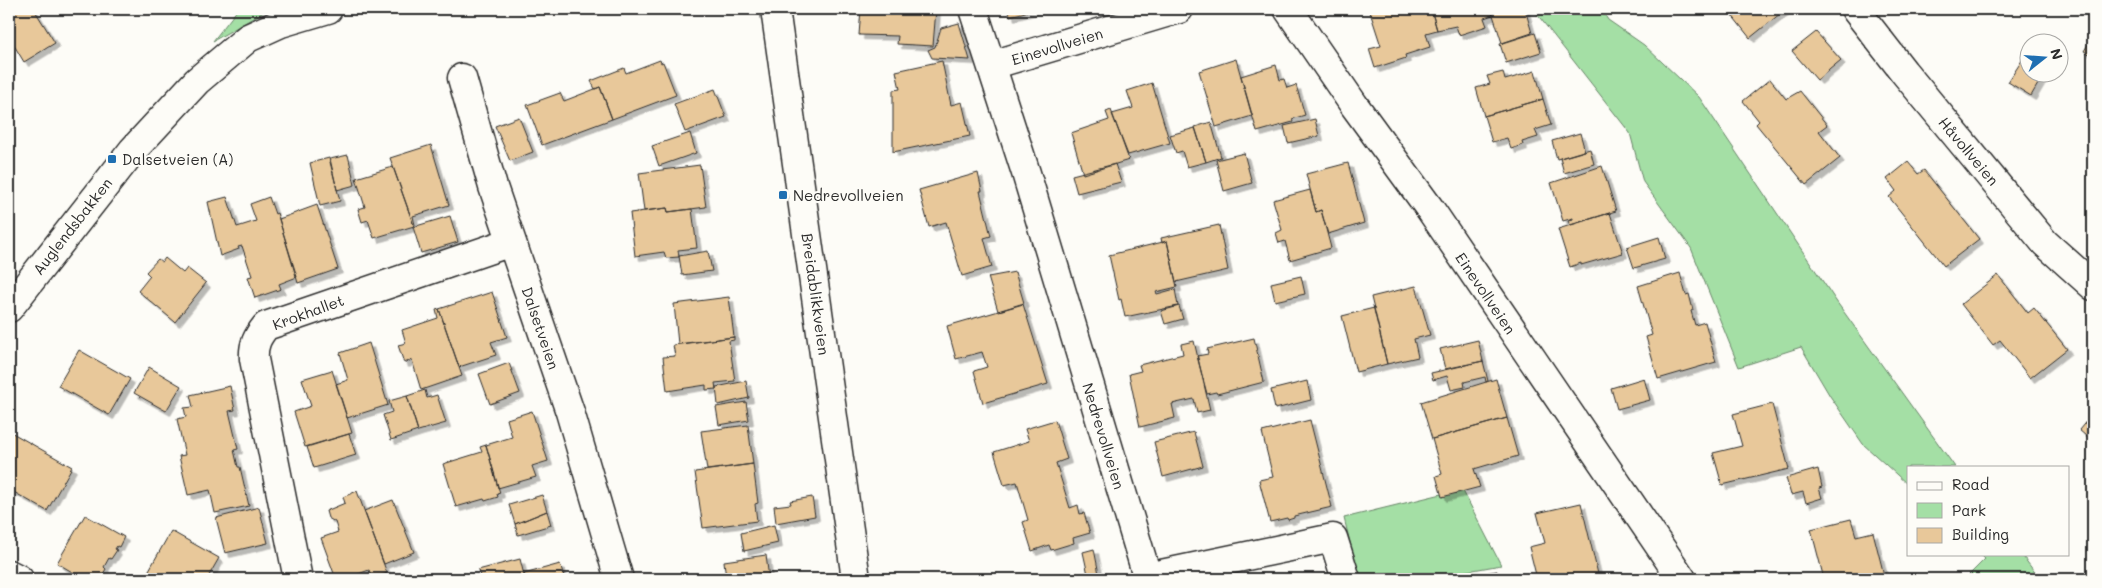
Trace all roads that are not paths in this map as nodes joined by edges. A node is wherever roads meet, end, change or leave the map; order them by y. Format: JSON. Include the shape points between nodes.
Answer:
{"nodes":[{"id":1,"x":328,"y":9,"type":"edge"},
{"id":2,"x":775,"y":9,"type":"edge"},
{"id":3,"x":973,"y":9,"type":"edge"},
{"id":4,"x":1179,"y":9,"type":"edge"},
{"id":5,"x":1288,"y":9,"type":"edge"},
{"id":6,"x":1855,"y":9,"type":"edge"},
{"id":7,"x":992,"y":66,"type":"junction"},
{"id":8,"x":462,"y":78,"type":"dead end"},
{"id":9,"x":511,"y":242,"type":"junction"},
{"id":10,"x":2093,"y":286,"type":"edge"},
{"id":11,"x":9,"y":308,"type":"edge"},
{"id":12,"x":9,"y":574,"type":"edge"},
{"id":13,"x":1147,"y":578,"type":"edge"},
{"id":14,"x":19,"y":579,"type":"edge"},
{"id":15,"x":298,"y":579,"type":"edge"},
{"id":16,"x":619,"y":579,"type":"edge"},
{"id":17,"x":856,"y":579,"type":"edge"},
{"id":18,"x":1346,"y":579,"type":"edge"},
{"id":19,"x":1682,"y":579,"type":"edge"}],
"edges":[{"from":1,"to":11,"type":"street","name":"Auglendsbakken","via":[[281,23],[248,38],[197,81],[133,150]]},
{"from":2,"to":17,"type":"street","name":"Breidablikkveien"},
{"from":3,"to":7,"type":"street","name":"Nedrevollveien"},
{"from":4,"to":7,"type":"street","name":"Einevollveien"},
{"from":5,"to":19,"type":"street","name":"Einevollveien","via":[[1430,209]]},
{"from":6,"to":10,"type":"street","name":"Håvollveien","via":[[2045,243]]},
{"from":7,"to":13,"type":"street","name":"Nedrevollveien"},
{"from":8,"to":9,"type":"street","name":"Dalsetveien"},
{"from":9,"to":15,"type":"street","name":"Krokhallet","via":[[266,326],[258,336],[253,347],[254,360]]},
{"from":9,"to":16,"type":"street","name":"Dalsetveien","via":[[570,412]]},
{"from":12,"to":14,"type":"street"},
{"from":13,"to":18,"type":"street","name":"Nedrevollveien","via":[[1333,538]]}]}
